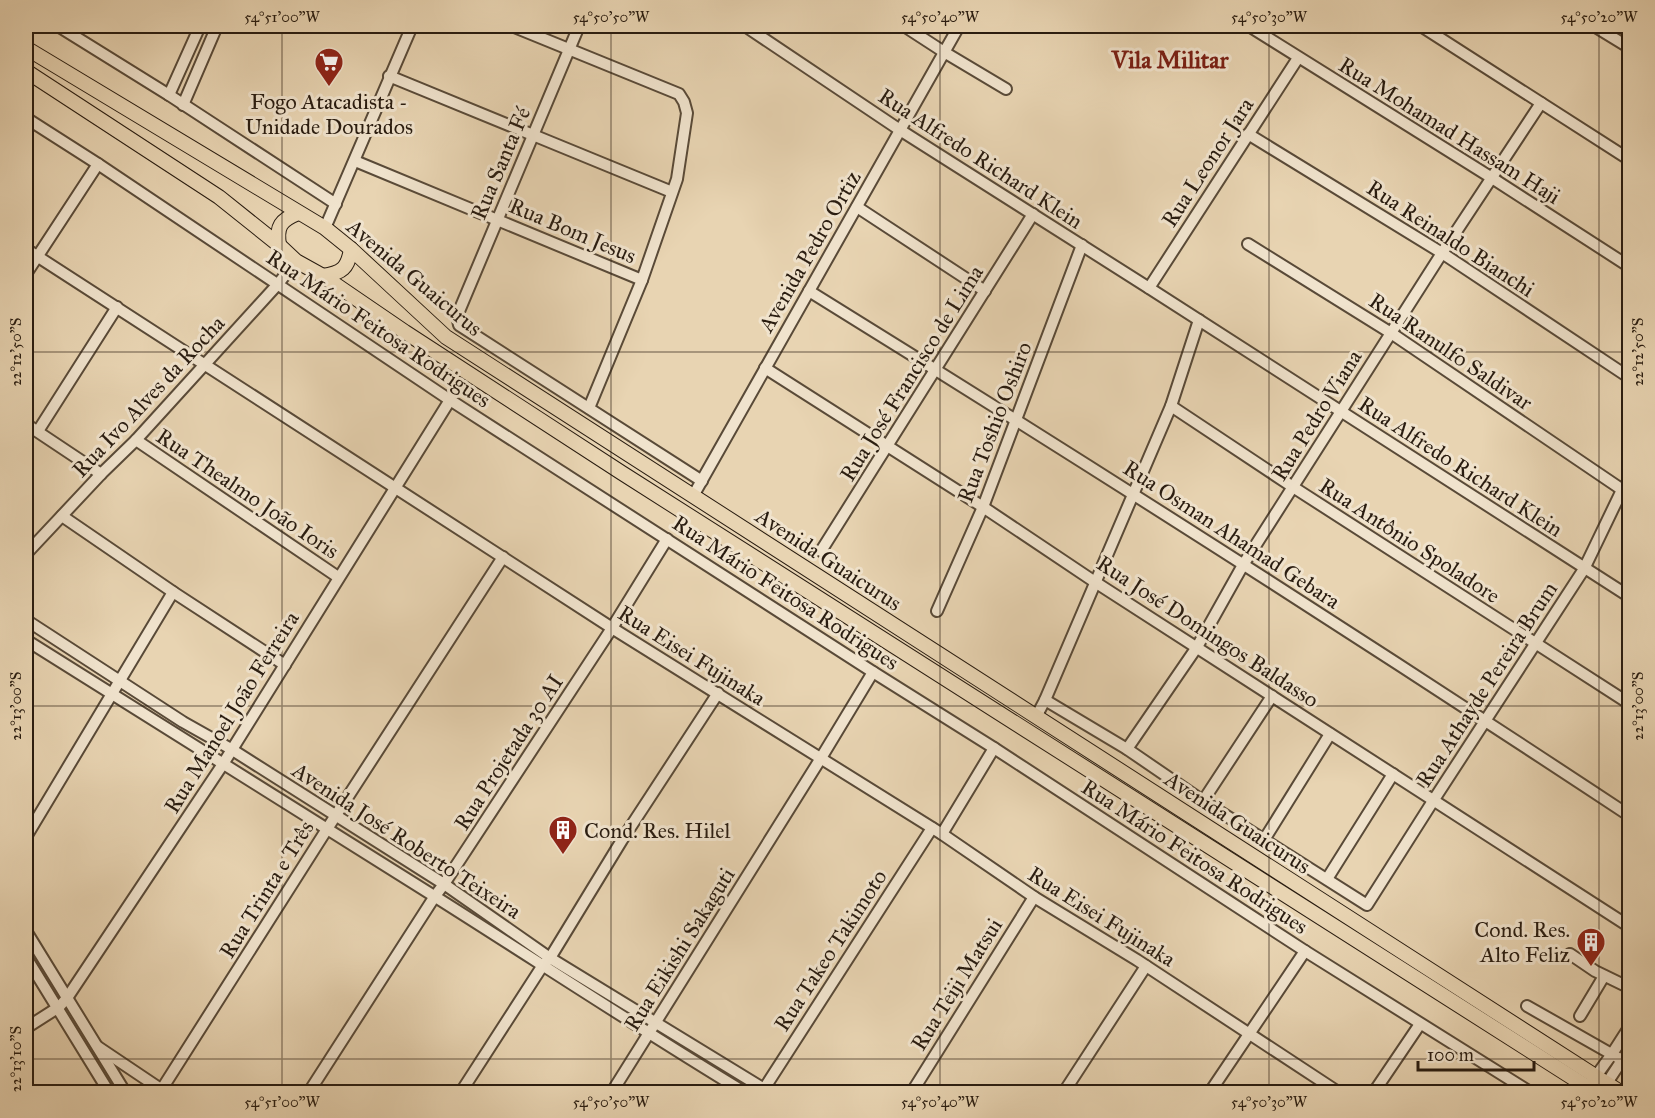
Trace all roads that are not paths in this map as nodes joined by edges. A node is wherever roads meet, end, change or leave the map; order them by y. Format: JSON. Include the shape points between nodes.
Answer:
{"nodes":[{"id":1,"x":58,"y":26,"type":"edge"},
{"id":2,"x":200,"y":26,"type":"edge"},
{"id":3,"x":217,"y":26,"type":"edge"},
{"id":4,"x":412,"y":26,"type":"edge"},
{"id":5,"x":512,"y":26,"type":"edge"},
{"id":6,"x":579,"y":26,"type":"edge"},
{"id":7,"x":745,"y":26,"type":"edge"},
{"id":8,"x":904,"y":26,"type":"edge"},
{"id":9,"x":959,"y":26,"type":"edge"},
{"id":10,"x":1249,"y":26,"type":"edge"},
{"id":11,"x":1424,"y":26,"type":"edge"},
{"id":12,"x":1594,"y":26,"type":"edge"},
{"id":13,"x":26,"y":48,"type":"edge"},
{"id":14,"x":1629,"y":48,"type":"edge"},
{"id":15,"x":570,"y":49,"type":"junction"},
{"id":16,"x":944,"y":52,"type":"junction"},
{"id":17,"x":1298,"y":58,"type":"junction"},
{"id":18,"x":26,"y":71,"type":"edge"},
{"id":19,"x":389,"y":76,"type":"junction"},
{"id":20,"x":1006,"y":89,"type":"dead end"},
{"id":21,"x":169,"y":95,"type":"junction"},
{"id":22,"x":1541,"y":103,"type":"junction"},
{"id":23,"x":183,"y":105,"type":"junction"},
{"id":24,"x":26,"y":118,"type":"edge"},
{"id":25,"x":900,"y":130,"type":"junction"},
{"id":26,"x":534,"y":134,"type":"junction"},
{"id":27,"x":1248,"y":134,"type":"junction"},
{"id":28,"x":1629,"y":160,"type":"edge"},
{"id":29,"x":355,"y":161,"type":"junction"},
{"id":30,"x":98,"y":164,"type":"junction"},
{"id":31,"x":1492,"y":178,"type":"junction"},
{"id":32,"x":672,"y":192,"type":"junction"},
{"id":33,"x":336,"y":204,"type":"junction"},
{"id":34,"x":857,"y":207,"type":"junction"},
{"id":35,"x":298,"y":213,"type":"junction"},
{"id":36,"x":1034,"y":214,"type":"junction"},
{"id":37,"x":496,"y":219,"type":"junction"},
{"id":38,"x":325,"y":228,"type":"junction"},
{"id":39,"x":1248,"y":244,"type":"dead end"},
{"id":40,"x":279,"y":245,"type":"junction"},
{"id":41,"x":1082,"y":245,"type":"junction"},
{"id":42,"x":26,"y":249,"type":"edge"},
{"id":43,"x":351,"y":249,"type":"junction"},
{"id":44,"x":1442,"y":253,"type":"junction"},
{"id":45,"x":37,"y":256,"type":"junction"},
{"id":46,"x":296,"y":261,"type":"junction"},
{"id":47,"x":1629,"y":267,"type":"edge"},
{"id":48,"x":26,"y":274,"type":"edge"},
{"id":49,"x":323,"y":276,"type":"junction"},
{"id":50,"x":642,"y":280,"type":"junction"},
{"id":51,"x":279,"y":284,"type":"junction"},
{"id":52,"x":1149,"y":288,"type":"junction"},
{"id":53,"x":809,"y":291,"type":"junction"},
{"id":54,"x":986,"y":291,"type":"junction"},
{"id":55,"x":117,"y":307,"type":"junction"},
{"id":56,"x":1199,"y":320,"type":"junction"},
{"id":57,"x":1391,"y":333,"type":"junction"},
{"id":58,"x":204,"y":364,"type":"junction"},
{"id":59,"x":765,"y":368,"type":"junction"},
{"id":60,"x":936,"y":370,"type":"junction"},
{"id":61,"x":1629,"y":378,"type":"edge"},
{"id":62,"x":450,"y":400,"type":"junction"},
{"id":63,"x":1171,"y":406,"type":"junction"},
{"id":64,"x":589,"y":408,"type":"junction"},
{"id":65,"x":1342,"y":412,"type":"junction"},
{"id":66,"x":1017,"y":420,"type":"junction"},
{"id":67,"x":26,"y":424,"type":"edge"},
{"id":68,"x":38,"y":431,"type":"junction"},
{"id":69,"x":136,"y":440,"type":"junction"},
{"id":70,"x":888,"y":446,"type":"junction"},
{"id":71,"x":101,"y":474,"type":"junction"},
{"id":72,"x":1629,"y":478,"type":"edge"},
{"id":73,"x":702,"y":481,"type":"junction"},
{"id":74,"x":395,"y":487,"type":"junction"},
{"id":75,"x":1293,"y":487,"type":"junction"},
{"id":76,"x":1626,"y":492,"type":"edge"},
{"id":77,"x":1134,"y":494,"type":"junction"},
{"id":78,"x":693,"y":496,"type":"junction"},
{"id":79,"x":983,"y":507,"type":"junction"},
{"id":80,"x":62,"y":516,"type":"junction"},
{"id":81,"x":667,"y":539,"type":"junction"},
{"id":82,"x":821,"y":551,"type":"dead end"},
{"id":83,"x":26,"y":554,"type":"edge"},
{"id":84,"x":503,"y":557,"type":"junction"},
{"id":85,"x":1243,"y":565,"type":"junction"},
{"id":86,"x":1584,"y":569,"type":"junction"},
{"id":87,"x":338,"y":577,"type":"junction"},
{"id":88,"x":1095,"y":582,"type":"junction"},
{"id":89,"x":173,"y":592,"type":"junction"},
{"id":90,"x":1629,"y":597,"type":"edge"},
{"id":91,"x":937,"y":611,"type":"dead end"},
{"id":92,"x":26,"y":620,"type":"edge"},
{"id":93,"x":612,"y":628,"type":"junction"},
{"id":94,"x":26,"y":640,"type":"edge"},
{"id":95,"x":1536,"y":644,"type":"junction"},
{"id":96,"x":1197,"y":647,"type":"junction"},
{"id":97,"x":285,"y":665,"type":"junction"},
{"id":98,"x":873,"y":672,"type":"junction"},
{"id":99,"x":119,"y":681,"type":"junction"},
{"id":100,"x":718,"y":693,"type":"junction"},
{"id":101,"x":111,"y":694,"type":"junction"},
{"id":102,"x":1272,"y":696,"type":"junction"},
{"id":103,"x":1045,"y":700,"type":"junction"},
{"id":104,"x":1629,"y":704,"type":"edge"},
{"id":105,"x":1036,"y":717,"type":"junction"},
{"id":106,"x":1486,"y":721,"type":"junction"},
{"id":107,"x":1330,"y":734,"type":"junction"},
{"id":108,"x":994,"y":748,"type":"junction"},
{"id":109,"x":231,"y":749,"type":"junction"},
{"id":110,"x":1127,"y":749,"type":"junction"},
{"id":111,"x":821,"y":758,"type":"junction"},
{"id":112,"x":223,"y":764,"type":"junction"},
{"id":113,"x":1393,"y":774,"type":"junction"},
{"id":114,"x":1203,"y":801,"type":"junction"},
{"id":115,"x":1433,"y":801,"type":"junction"},
{"id":116,"x":336,"y":816,"type":"junction"},
{"id":117,"x":1629,"y":816,"type":"edge"},
{"id":118,"x":932,"y":828,"type":"junction"},
{"id":119,"x":327,"y":829,"type":"junction"},
{"id":120,"x":942,"y":834,"type":"junction"},
{"id":121,"x":26,"y":837,"type":"edge"},
{"id":122,"x":1264,"y":840,"type":"junction"},
{"id":123,"x":1327,"y":879,"type":"junction"},
{"id":124,"x":444,"y":884,"type":"junction"},
{"id":125,"x":435,"y":896,"type":"junction"},
{"id":126,"x":1034,"y":897,"type":"junction"},
{"id":127,"x":1629,"y":927,"type":"edge"},
{"id":128,"x":26,"y":931,"type":"edge"},
{"id":129,"x":1305,"y":951,"type":"junction"},
{"id":130,"x":1570,"y":954,"type":"dead end"},
{"id":131,"x":26,"y":957,"type":"edge"},
{"id":132,"x":547,"y":962,"type":"junction"},
{"id":133,"x":1146,"y":966,"type":"junction"},
{"id":134,"x":1604,"y":976,"type":"junction"},
{"id":135,"x":1629,"y":988,"type":"edge"},
{"id":136,"x":67,"y":998,"type":"junction"},
{"id":137,"x":1527,"y":1006,"type":"dead end"},
{"id":138,"x":57,"y":1008,"type":"junction"},
{"id":139,"x":1580,"y":1016,"type":"dead end"},
{"id":140,"x":657,"y":1022,"type":"junction"},
{"id":141,"x":1420,"y":1024,"type":"junction"},
{"id":142,"x":1629,"y":1026,"type":"edge"},
{"id":143,"x":26,"y":1028,"type":"edge"},
{"id":144,"x":1249,"y":1034,"type":"junction"},
{"id":145,"x":650,"y":1035,"type":"junction"},
{"id":146,"x":78,"y":1043,"type":"junction"},
{"id":147,"x":95,"y":1044,"type":"junction"},
{"id":148,"x":1629,"y":1048,"type":"edge"},
{"id":149,"x":1617,"y":1057,"type":"junction"},
{"id":150,"x":1597,"y":1087,"type":"edge"},
{"id":151,"x":765,"y":1091,"type":"edge"},
{"id":152,"x":108,"y":1092,"type":"edge"},
{"id":153,"x":125,"y":1092,"type":"edge"},
{"id":154,"x":162,"y":1092,"type":"edge"},
{"id":155,"x":309,"y":1092,"type":"edge"},
{"id":156,"x":461,"y":1092,"type":"edge"},
{"id":157,"x":612,"y":1092,"type":"edge"},
{"id":158,"x":744,"y":1092,"type":"edge"},
{"id":159,"x":912,"y":1092,"type":"edge"},
{"id":160,"x":1064,"y":1092,"type":"edge"},
{"id":161,"x":1210,"y":1092,"type":"edge"},
{"id":162,"x":1338,"y":1092,"type":"edge"},
{"id":163,"x":1374,"y":1092,"type":"edge"},
{"id":164,"x":1530,"y":1092,"type":"edge"},
{"id":165,"x":1620,"y":1092,"type":"edge"}],
"edges":[{"from":1,"to":21,"type":"street"},
{"from":2,"to":21,"type":"street"},
{"from":3,"to":23,"type":"street"},
{"from":4,"to":19,"type":"street"},
{"from":5,"to":15,"type":"street"},
{"from":6,"to":15,"type":"street","name":"Rua Santa Fé"},
{"from":7,"to":25,"type":"street","name":"Rua Alfredo Richard Klein"},
{"from":8,"to":16,"type":"street"},
{"from":9,"to":16,"type":"street","name":"Avenida Pedro Ortiz"},
{"from":10,"to":17,"type":"street","name":"Rua Mohamad Hassam Haji"},
{"from":11,"to":22,"type":"street"},
{"from":12,"to":14,"type":"street"},
{"from":13,"to":35,"type":"main road","name":"Avenida Guaicurus"},
{"from":15,"to":26,"type":"street","name":"Rua Santa Fé"},
{"from":15,"to":32,"type":"street","via":[[679,94],[687,112]]},
{"from":16,"to":20,"type":"street"},
{"from":16,"to":25,"type":"street","name":"Avenida Pedro Ortiz"},
{"from":17,"to":27,"type":"street","name":"Rua Leonor Jara"},
{"from":17,"to":31,"type":"street","name":"Rua Mohamad Hassam Haji"},
{"from":18,"to":40,"type":"main road","name":"Avenida Guaicurus","via":[[219,197]]},
{"from":19,"to":26,"type":"street"},
{"from":19,"to":29,"type":"street"},
{"from":21,"to":23,"type":"street"},
{"from":22,"to":28,"type":"street"},
{"from":22,"to":31,"type":"street","name":"Rua Pedro Viana"},
{"from":23,"to":33,"type":"street"},
{"from":24,"to":30,"type":"street","name":"Rua Mário Feitosa Rodrigues"},
{"from":25,"to":34,"type":"street","name":"Avenida Pedro Ortiz"},
{"from":25,"to":36,"type":"street","name":"Rua Alfredo Richard Klein"},
{"from":26,"to":32,"type":"street"},
{"from":26,"to":37,"type":"street","name":"Rua Santa Fé"},
{"from":27,"to":44,"type":"street","name":"Rua Reinaldo Bianchi"},
{"from":27,"to":52,"type":"street","name":"Rua Leonor Jara"},
{"from":29,"to":33,"type":"street"},
{"from":29,"to":37,"type":"street","name":"Rua Bom Jesus"},
{"from":30,"to":45,"type":"street"},
{"from":30,"to":51,"type":"street","name":"Rua Mário Feitosa Rodrigues"},
{"from":31,"to":44,"type":"street","name":"Rua Pedro Viana"},
{"from":31,"to":47,"type":"street","name":"Rua Mohamad Hassam Haji"},
{"from":32,"to":50,"type":"street"},
{"from":33,"to":38,"type":"street"},
{"from":34,"to":53,"type":"street","name":"Avenida Pedro Ortiz"},
{"from":34,"to":54,"type":"street"},
{"from":35,"to":38,"type":"main road","name":"Avenida Guaicurus"},
{"from":35,"to":40,"type":"main road","via":[[282,222]]},
{"from":36,"to":41,"type":"street","name":"Rua Alfredo Richard Klein"},
{"from":36,"to":54,"type":"street","name":"Rua José Francisco de Lima"},
{"from":37,"to":50,"type":"street","name":"Rua Bom Jesus"},
{"from":37,"to":64,"type":"street","name":"Rua Santa Fé","via":[[457,316],[459,325]]},
{"from":38,"to":43,"type":"main road","name":"Avenida Guaicurus"},
{"from":39,"to":57,"type":"street","name":"Rua Ranulfo Saldivar"},
{"from":40,"to":46,"type":"main road","name":"Avenida Guaicurus"},
{"from":41,"to":52,"type":"street","name":"Rua Alfredo Richard Klein"},
{"from":41,"to":66,"type":"street","name":"Rua Toshio Oshiro"},
{"from":42,"to":45,"type":"street","name":"Rua Eisei Fujinaka"},
{"from":43,"to":49,"type":"main road","via":[[346,266],[336,274]]},
{"from":43,"to":78,"type":"main road","name":"Avenida Guaicurus","via":[[446,337]]},
{"from":44,"to":57,"type":"street","name":"Rua Pedro Viana"},
{"from":44,"to":61,"type":"street","name":"Rua Reinaldo Bianchi"},
{"from":45,"to":48,"type":"street"},
{"from":45,"to":55,"type":"street","name":"Rua Eisei Fujinaka"},
{"from":46,"to":49,"type":"main road","name":"Avenida Guaicurus"},
{"from":46,"to":51,"type":"street","name":"Rua Ivo Alves da Rocha"},
{"from":49,"to":150,"type":"main road","name":"Avenida Guaicurus","via":[[642,486],[1532,1054]]},
{"from":50,"to":64,"type":"street"},
{"from":51,"to":58,"type":"street","name":"Rua Ivo Alves da Rocha"},
{"from":51,"to":62,"type":"street","name":"Rua Mário Feitosa Rodrigues"},
{"from":52,"to":56,"type":"street","name":"Rua Alfredo Richard Klein"},
{"from":53,"to":59,"type":"street","name":"Avenida Pedro Ortiz"},
{"from":53,"to":60,"type":"street","name":"Rua Osman Ahamad Gebara"},
{"from":54,"to":60,"type":"street","name":"Rua José Francisco de Lima"},
{"from":55,"to":58,"type":"street","name":"Rua Eisei Fujinaka"},
{"from":55,"to":68,"type":"street"},
{"from":56,"to":63,"type":"street"},
{"from":56,"to":65,"type":"street","name":"Rua Alfredo Richard Klein"},
{"from":57,"to":65,"type":"street","name":"Rua Pedro Viana"},
{"from":57,"to":76,"type":"street","name":"Rua Ranulfo Saldivar"},
{"from":58,"to":69,"type":"street","name":"Rua Ivo Alves da Rocha"},
{"from":58,"to":74,"type":"street","name":"Rua Eisei Fujinaka"},
{"from":59,"to":70,"type":"street","name":"Rua José Domingos Baldasso"},
{"from":59,"to":73,"type":"street","name":"Avenida Pedro Ortiz"},
{"from":60,"to":66,"type":"street","name":"Rua Osman Ahamad Gebara"},
{"from":60,"to":70,"type":"street","name":"Rua José Francisco de Lima"},
{"from":62,"to":74,"type":"street","name":"Rua Manoel João Ferreira"},
{"from":62,"to":81,"type":"street","name":"Rua Mário Feitosa Rodrigues"},
{"from":63,"to":75,"type":"street","name":"Rua Antônio Spoladore"},
{"from":63,"to":77,"type":"street"},
{"from":64,"to":73,"type":"street"},
{"from":65,"to":75,"type":"street","name":"Rua Pedro Viana"},
{"from":65,"to":86,"type":"street","name":"Rua Alfredo Richard Klein"},
{"from":66,"to":77,"type":"street","name":"Rua Osman Ahamad Gebara"},
{"from":66,"to":79,"type":"street","name":"Rua Toshio Oshiro"},
{"from":67,"to":68,"type":"street"},
{"from":68,"to":71,"type":"street"},
{"from":69,"to":71,"type":"street","name":"Rua Ivo Alves da Rocha"},
{"from":69,"to":87,"type":"street","name":"Rua Thealmo João Ioris"},
{"from":70,"to":79,"type":"street","name":"Rua José Domingos Baldasso"},
{"from":70,"to":82,"type":"street","name":"Rua José Francisco de Lima"},
{"from":71,"to":80,"type":"street","name":"Rua Ivo Alves da Rocha"},
{"from":72,"to":76,"type":"street","name":"Rua Athayde Pereira Brum"},
{"from":73,"to":78,"type":"street","name":"Avenida Pedro Ortiz"},
{"from":74,"to":84,"type":"street","name":"Rua Eisei Fujinaka"},
{"from":74,"to":87,"type":"street","name":"Rua Manoel João Ferreira"},
{"from":75,"to":85,"type":"street","name":"Rua Pedro Viana"},
{"from":75,"to":95,"type":"street","name":"Rua Antônio Spoladore"},
{"from":76,"to":86,"type":"street","name":"Rua Athayde Pereira Brum"},
{"from":77,"to":85,"type":"street","name":"Rua Osman Ahamad Gebara"},
{"from":77,"to":88,"type":"street"},
{"from":78,"to":105,"type":"main road","name":"Avenida Guaicurus"},
{"from":79,"to":88,"type":"street","name":"Rua José Domingos Baldasso"},
{"from":79,"to":91,"type":"street","name":"Rua Toshio Oshiro"},
{"from":80,"to":83,"type":"street","name":"Rua Ivo Alves da Rocha"},
{"from":80,"to":89,"type":"street"},
{"from":81,"to":93,"type":"street","name":"Rua Projetada 30 AI"},
{"from":81,"to":98,"type":"street","name":"Rua Mário Feitosa Rodrigues"},
{"from":84,"to":93,"type":"street","name":"Rua Eisei Fujinaka"},
{"from":84,"to":116,"type":"street","name":"Rua Trinta e Três"},
{"from":85,"to":96,"type":"street","name":"Rua Pedro Viana"},
{"from":85,"to":106,"type":"street","name":"Rua Osman Ahamad Gebara"},
{"from":86,"to":90,"type":"street","name":"Rua Alfredo Richard Klein"},
{"from":86,"to":95,"type":"street","name":"Rua Athayde Pereira Brum"},
{"from":87,"to":97,"type":"street","name":"Rua Manoel João Ferreira"},
{"from":88,"to":96,"type":"street","name":"Rua José Domingos Baldasso"},
{"from":88,"to":103,"type":"street"},
{"from":89,"to":97,"type":"street"},
{"from":89,"to":99,"type":"street"},
{"from":92,"to":99,"type":"street","name":"Avenida José Roberto Teixeira"},
{"from":93,"to":100,"type":"street","name":"Rua Eisei Fujinaka"},
{"from":93,"to":124,"type":"street","name":"Rua Projetada 30 AI"},
{"from":94,"to":101,"type":"street","name":"Avenida José Roberto Teixeira"},
{"from":95,"to":104,"type":"street","name":"Rua Antônio Spoladore"},
{"from":95,"to":106,"type":"street","name":"Rua Athayde Pereira Brum"},
{"from":96,"to":102,"type":"street","name":"Rua José Domingos Baldasso"},
{"from":96,"to":110,"type":"street","name":"Rua Pedro Viana"},
{"from":97,"to":109,"type":"street","name":"Rua Manoel João Ferreira"},
{"from":98,"to":108,"type":"street","name":"Rua Mário Feitosa Rodrigues"},
{"from":98,"to":111,"type":"street","name":"Rua Eikishi Sakaguti"},
{"from":99,"to":101,"type":"street"},
{"from":99,"to":109,"type":"street","name":"Avenida José Roberto Teixeira"},
{"from":100,"to":111,"type":"street","name":"Rua Eisei Fujinaka"},
{"from":100,"to":132,"type":"street"},
{"from":101,"to":112,"type":"street","name":"Avenida José Roberto Teixeira"},
{"from":101,"to":121,"type":"street"},
{"from":102,"to":107,"type":"street","name":"Rua José Domingos Baldasso"},
{"from":102,"to":114,"type":"street"},
{"from":103,"to":105,"type":"street"},
{"from":103,"to":110,"type":"street"},
{"from":105,"to":150,"type":"main road","name":"Avenida Guaicurus"},
{"from":106,"to":115,"type":"street","name":"Rua Athayde Pereira Brum"},
{"from":106,"to":117,"type":"street","name":"Rua Osman Ahamad Gebara"},
{"from":107,"to":113,"type":"street","name":"Rua José Domingos Baldasso"},
{"from":107,"to":122,"type":"street"},
{"from":108,"to":120,"type":"street"},
{"from":108,"to":129,"type":"street","name":"Rua Mário Feitosa Rodrigues"},
{"from":109,"to":112,"type":"street","name":"Rua Manoel João Ferreira"},
{"from":109,"to":116,"type":"street","name":"Avenida José Roberto Teixeira"},
{"from":110,"to":114,"type":"street"},
{"from":111,"to":118,"type":"street","name":"Rua Eisei Fujinaka"},
{"from":111,"to":140,"type":"street","name":"Rua Eikishi Sakaguti"},
{"from":112,"to":119,"type":"street","name":"Avenida José Roberto Teixeira"},
{"from":112,"to":136,"type":"street","name":"Rua Manoel João Ferreira"},
{"from":113,"to":115,"type":"street","name":"Rua José Domingos Baldasso"},
{"from":113,"to":123,"type":"street"},
{"from":114,"to":122,"type":"street"},
{"from":115,"to":123,"type":"street","name":"Rua Athayde Pereira Brum","via":[[1367,905]]},
{"from":115,"to":127,"type":"street","name":"Rua José Domingos Baldasso"},
{"from":116,"to":119,"type":"street","name":"Rua Trinta e Três"},
{"from":116,"to":124,"type":"street","name":"Avenida José Roberto Teixeira"},
{"from":118,"to":120,"type":"street","name":"Rua Eisei Fujinaka"},
{"from":118,"to":151,"type":"street","name":"Rua Takeo Takimoto"},
{"from":119,"to":125,"type":"street","name":"Avenida José Roberto Teixeira"},
{"from":119,"to":154,"type":"street","name":"Rua Trinta e Três"},
{"from":120,"to":126,"type":"street","name":"Rua Eisei Fujinaka"},
{"from":122,"to":123,"type":"street"},
{"from":124,"to":125,"type":"street","name":"Rua Projetada 30 AI"},
{"from":124,"to":132,"type":"street","name":"Avenida José Roberto Teixeira"},
{"from":125,"to":132,"type":"street","name":"Avenida José Roberto Teixeira"},
{"from":125,"to":155,"type":"street","name":"Rua Projetada 30 AI"},
{"from":126,"to":133,"type":"street","name":"Rua Eisei Fujinaka"},
{"from":126,"to":159,"type":"street","name":"Rua Teiji Matsui"},
{"from":128,"to":136,"type":"street"},
{"from":129,"to":141,"type":"street","name":"Rua Mário Feitosa Rodrigues"},
{"from":129,"to":144,"type":"street"},
{"from":130,"to":134,"type":"street"},
{"from":131,"to":138,"type":"street"},
{"from":132,"to":140,"type":"street","name":"Avenida José Roberto Teixeira"},
{"from":132,"to":145,"type":"street","name":"Avenida José Roberto Teixeira"},
{"from":132,"to":156,"type":"street"},
{"from":133,"to":144,"type":"street","name":"Rua Eisei Fujinaka"},
{"from":133,"to":160,"type":"street"},
{"from":134,"to":135,"type":"street"},
{"from":134,"to":139,"type":"street"},
{"from":136,"to":138,"type":"street","name":"Rua Manoel João Ferreira"},
{"from":136,"to":147,"type":"street"},
{"from":137,"to":149,"type":"street"},
{"from":138,"to":143,"type":"street","name":"Rua Manoel João Ferreira"},
{"from":138,"to":146,"type":"street"},
{"from":140,"to":145,"type":"street","name":"Rua Eikishi Sakaguti"},
{"from":140,"to":151,"type":"street","name":"Avenida José Roberto Teixeira"},
{"from":141,"to":163,"type":"street"},
{"from":141,"to":164,"type":"street","name":"Rua Mário Feitosa Rodrigues"},
{"from":142,"to":149,"type":"street"},
{"from":144,"to":161,"type":"street"},
{"from":144,"to":162,"type":"street","name":"Rua Eisei Fujinaka"},
{"from":145,"to":157,"type":"street","name":"Rua Eikishi Sakaguti"},
{"from":145,"to":158,"type":"street","name":"Avenida José Roberto Teixeira"},
{"from":146,"to":147,"type":"street"},
{"from":146,"to":152,"type":"street"},
{"from":147,"to":153,"type":"street"},
{"from":147,"to":154,"type":"street"},
{"from":148,"to":149,"type":"street"},
{"from":149,"to":150,"type":"street"},
{"from":150,"to":165,"type":"main road","name":"Avenida Guaicurus"}]}
